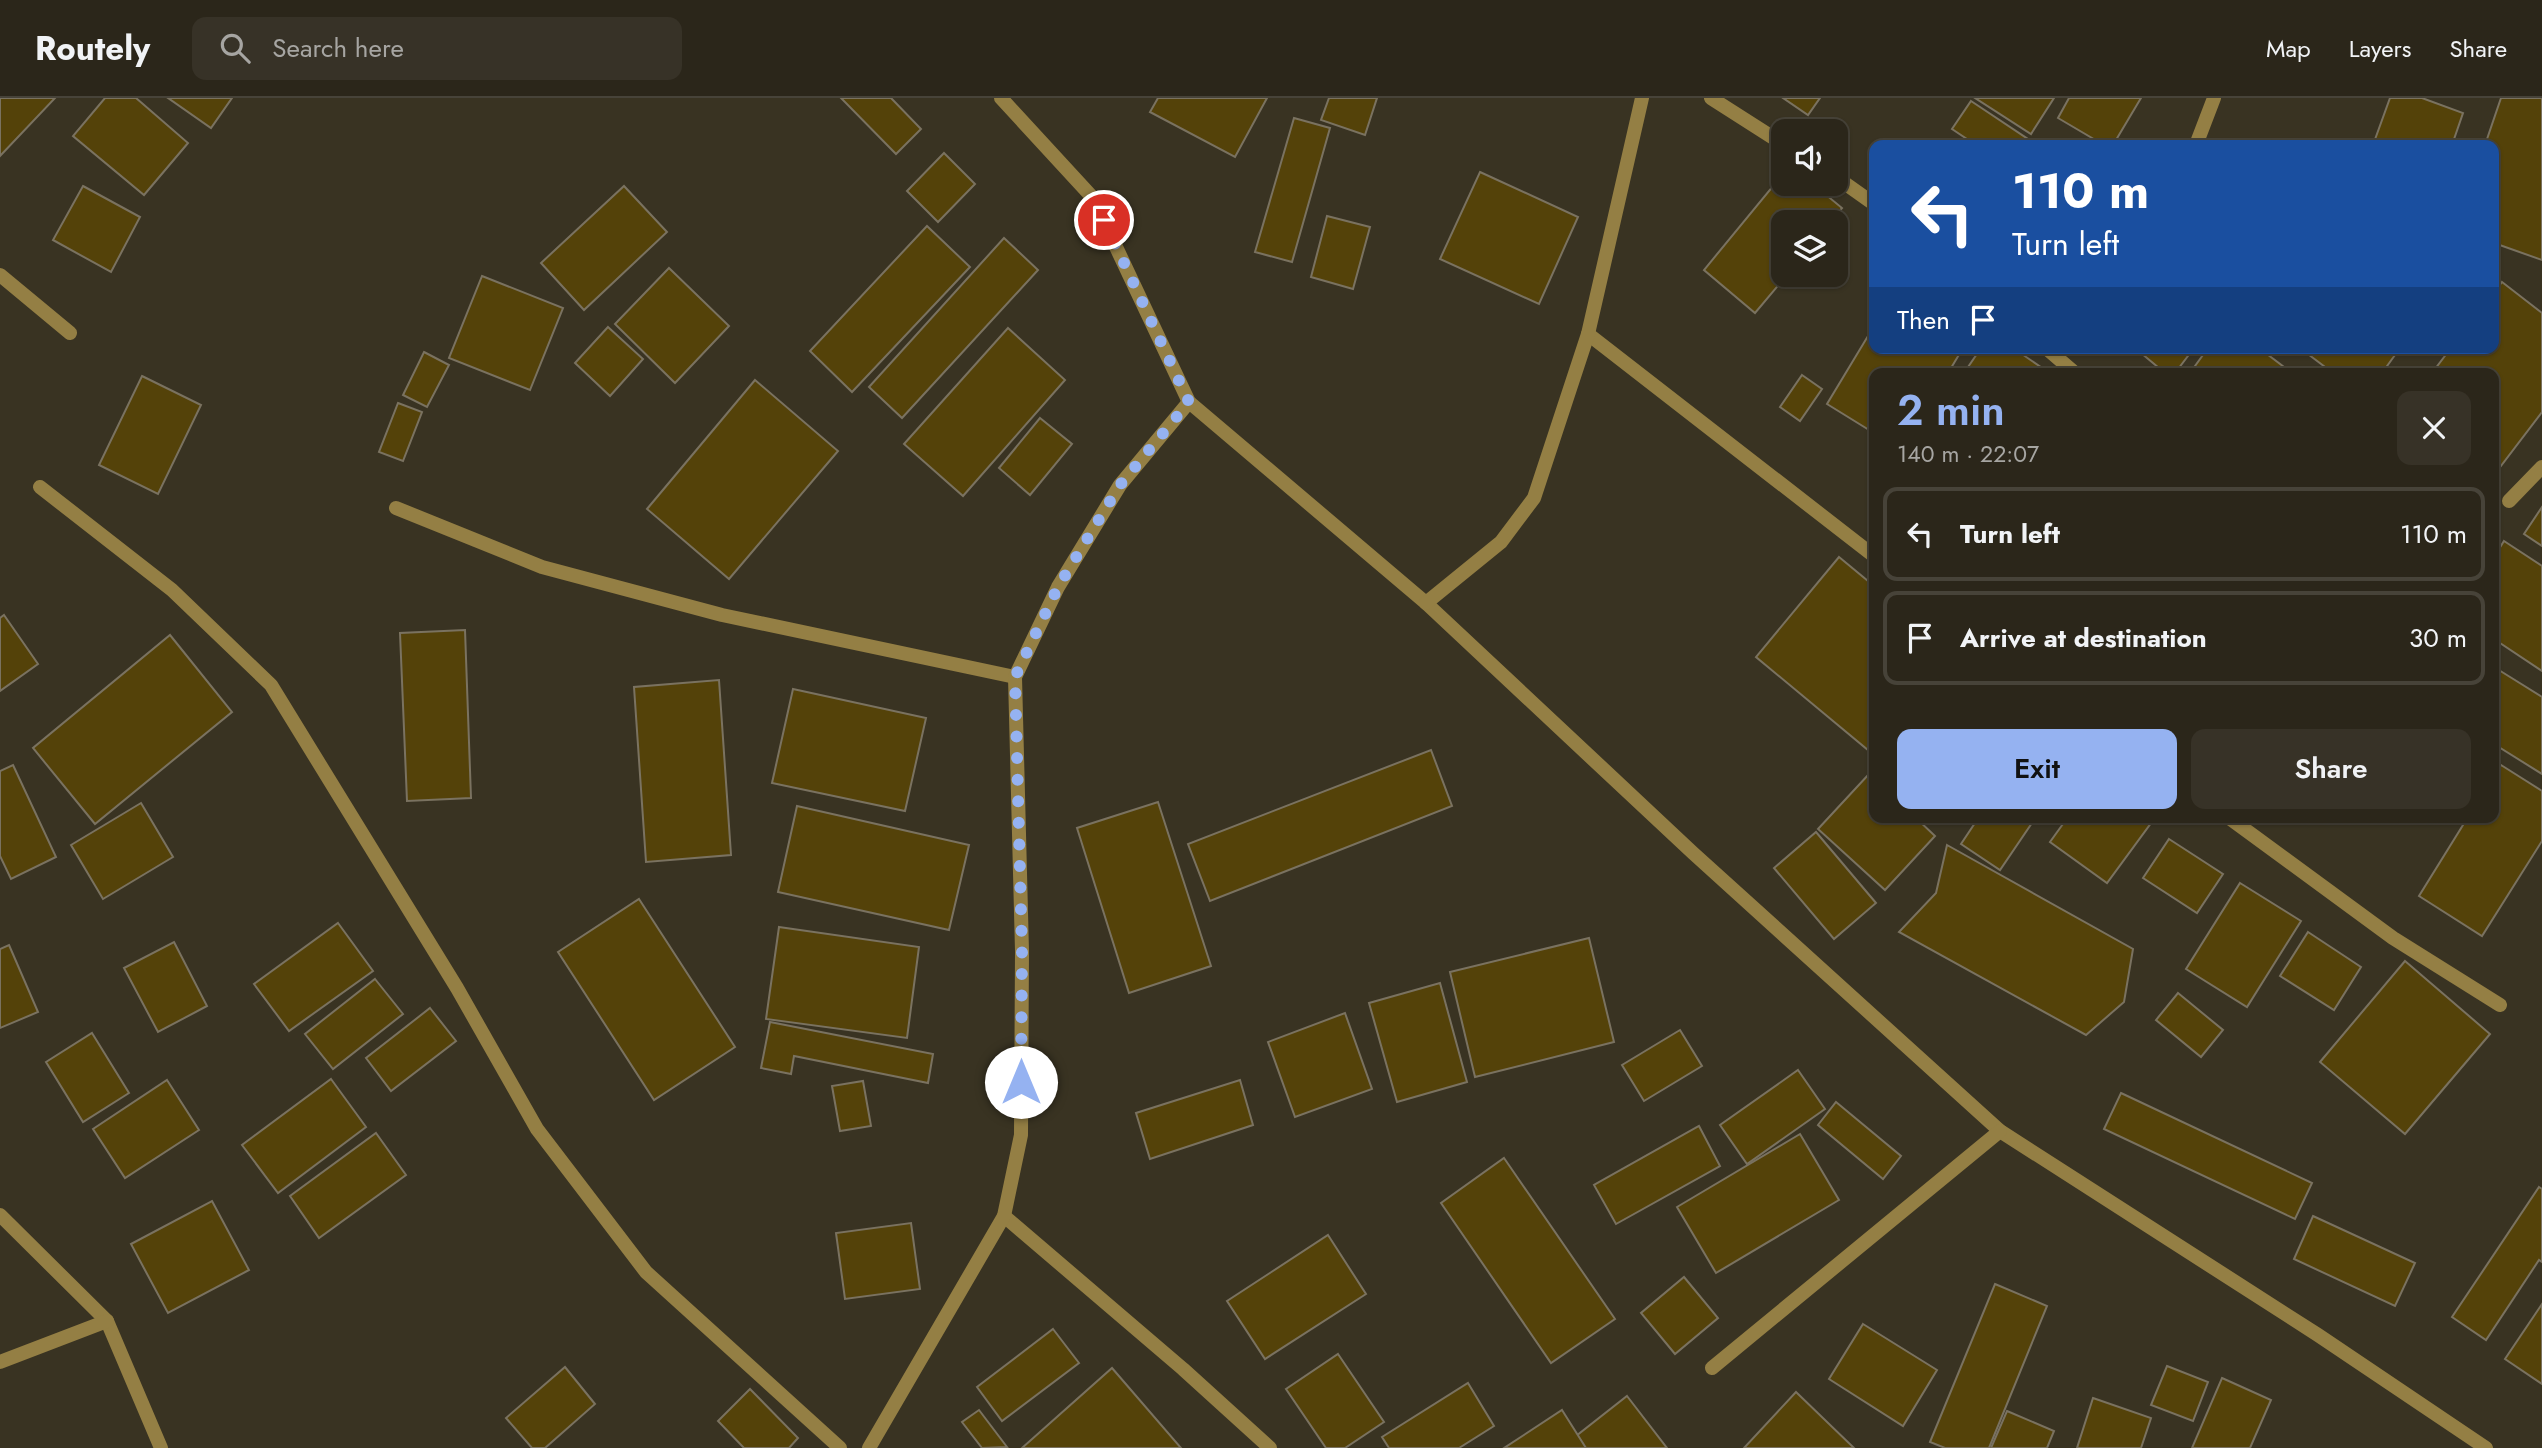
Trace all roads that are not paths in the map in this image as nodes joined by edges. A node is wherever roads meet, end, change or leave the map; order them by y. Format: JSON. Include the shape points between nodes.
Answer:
{"nodes":[{"id":1,"x":1001,"y":98,"type":"edge"},
{"id":2,"x":1642,"y":98,"type":"edge"},
{"id":3,"x":1711,"y":98,"type":"edge"},
{"id":4,"x":2214,"y":98,"type":"edge"},
{"id":5,"x":1771,"y":136,"type":"edge"},
{"id":6,"x":2198,"y":140,"type":"edge"},
{"id":7,"x":1848,"y":186,"type":"edge"},
{"id":8,"x":1869,"y":200,"type":"edge"},
{"id":9,"x":0,"y":275,"type":"edge"},
{"id":10,"x":70,"y":333,"type":"dead end"},
{"id":11,"x":1588,"y":334,"type":"junction"},
{"id":12,"x":2053,"y":354,"type":"edge"},
{"id":13,"x":2069,"y":368,"type":"edge"},
{"id":14,"x":1189,"y":402,"type":"junction"},
{"id":15,"x":2542,"y":467,"type":"edge"},
{"id":16,"x":40,"y":487,"type":"dead end"},
{"id":17,"x":2509,"y":501,"type":"dead end"},
{"id":18,"x":396,"y":508,"type":"dead end"},
{"id":19,"x":1869,"y":552,"type":"edge"},
{"id":20,"x":1426,"y":603,"type":"junction"},
{"id":21,"x":1015,"y":677,"type":"junction"},
{"id":22,"x":2236,"y":823,"type":"edge"},
{"id":23,"x":2500,"y":1005,"type":"dead end"},
{"id":24,"x":2000,"y":1131,"type":"junction"},
{"id":25,"x":0,"y":1215,"type":"edge"},
{"id":26,"x":1004,"y":1216,"type":"junction"},
{"id":27,"x":107,"y":1321,"type":"junction"},
{"id":28,"x":0,"y":1362,"type":"edge"},
{"id":29,"x":1712,"y":1368,"type":"dead end"},
{"id":30,"x":161,"y":1448,"type":"edge"},
{"id":31,"x":840,"y":1448,"type":"edge"},
{"id":32,"x":869,"y":1448,"type":"edge"},
{"id":33,"x":1270,"y":1448,"type":"edge"},
{"id":34,"x":2486,"y":1448,"type":"edge"}],
"edges":[{"from":1,"to":14,"type":"street","via":[[1093,198]]},
{"from":2,"to":11,"type":"street"},
{"from":3,"to":5,"type":"street"},
{"from":4,"to":6,"type":"street"},
{"from":7,"to":8,"type":"street"},
{"from":9,"to":10,"type":"street"},
{"from":11,"to":19,"type":"street"},
{"from":11,"to":20,"type":"street","via":[[1534,498],[1501,542]]},
{"from":12,"to":13,"type":"street"},
{"from":14,"to":20,"type":"street"},
{"from":14,"to":21,"type":"street","via":[[1120,485],[1058,587]]},
{"from":15,"to":17,"type":"street"},
{"from":16,"to":31,"type":"street","via":[[172,590],[271,685],[457,988],[537,1129],[646,1272]]},
{"from":18,"to":21,"type":"street","via":[[542,566],[722,615]]},
{"from":20,"to":24,"type":"street"},
{"from":21,"to":26,"type":"street","via":[[1021,1135]]},
{"from":22,"to":23,"type":"street","via":[[2393,938]]},
{"from":24,"to":29,"type":"street"},
{"from":24,"to":34,"type":"street"},
{"from":25,"to":27,"type":"street"},
{"from":26,"to":32,"type":"street"},
{"from":26,"to":33,"type":"street"},
{"from":27,"to":28,"type":"street"},
{"from":27,"to":30,"type":"street"}]}
